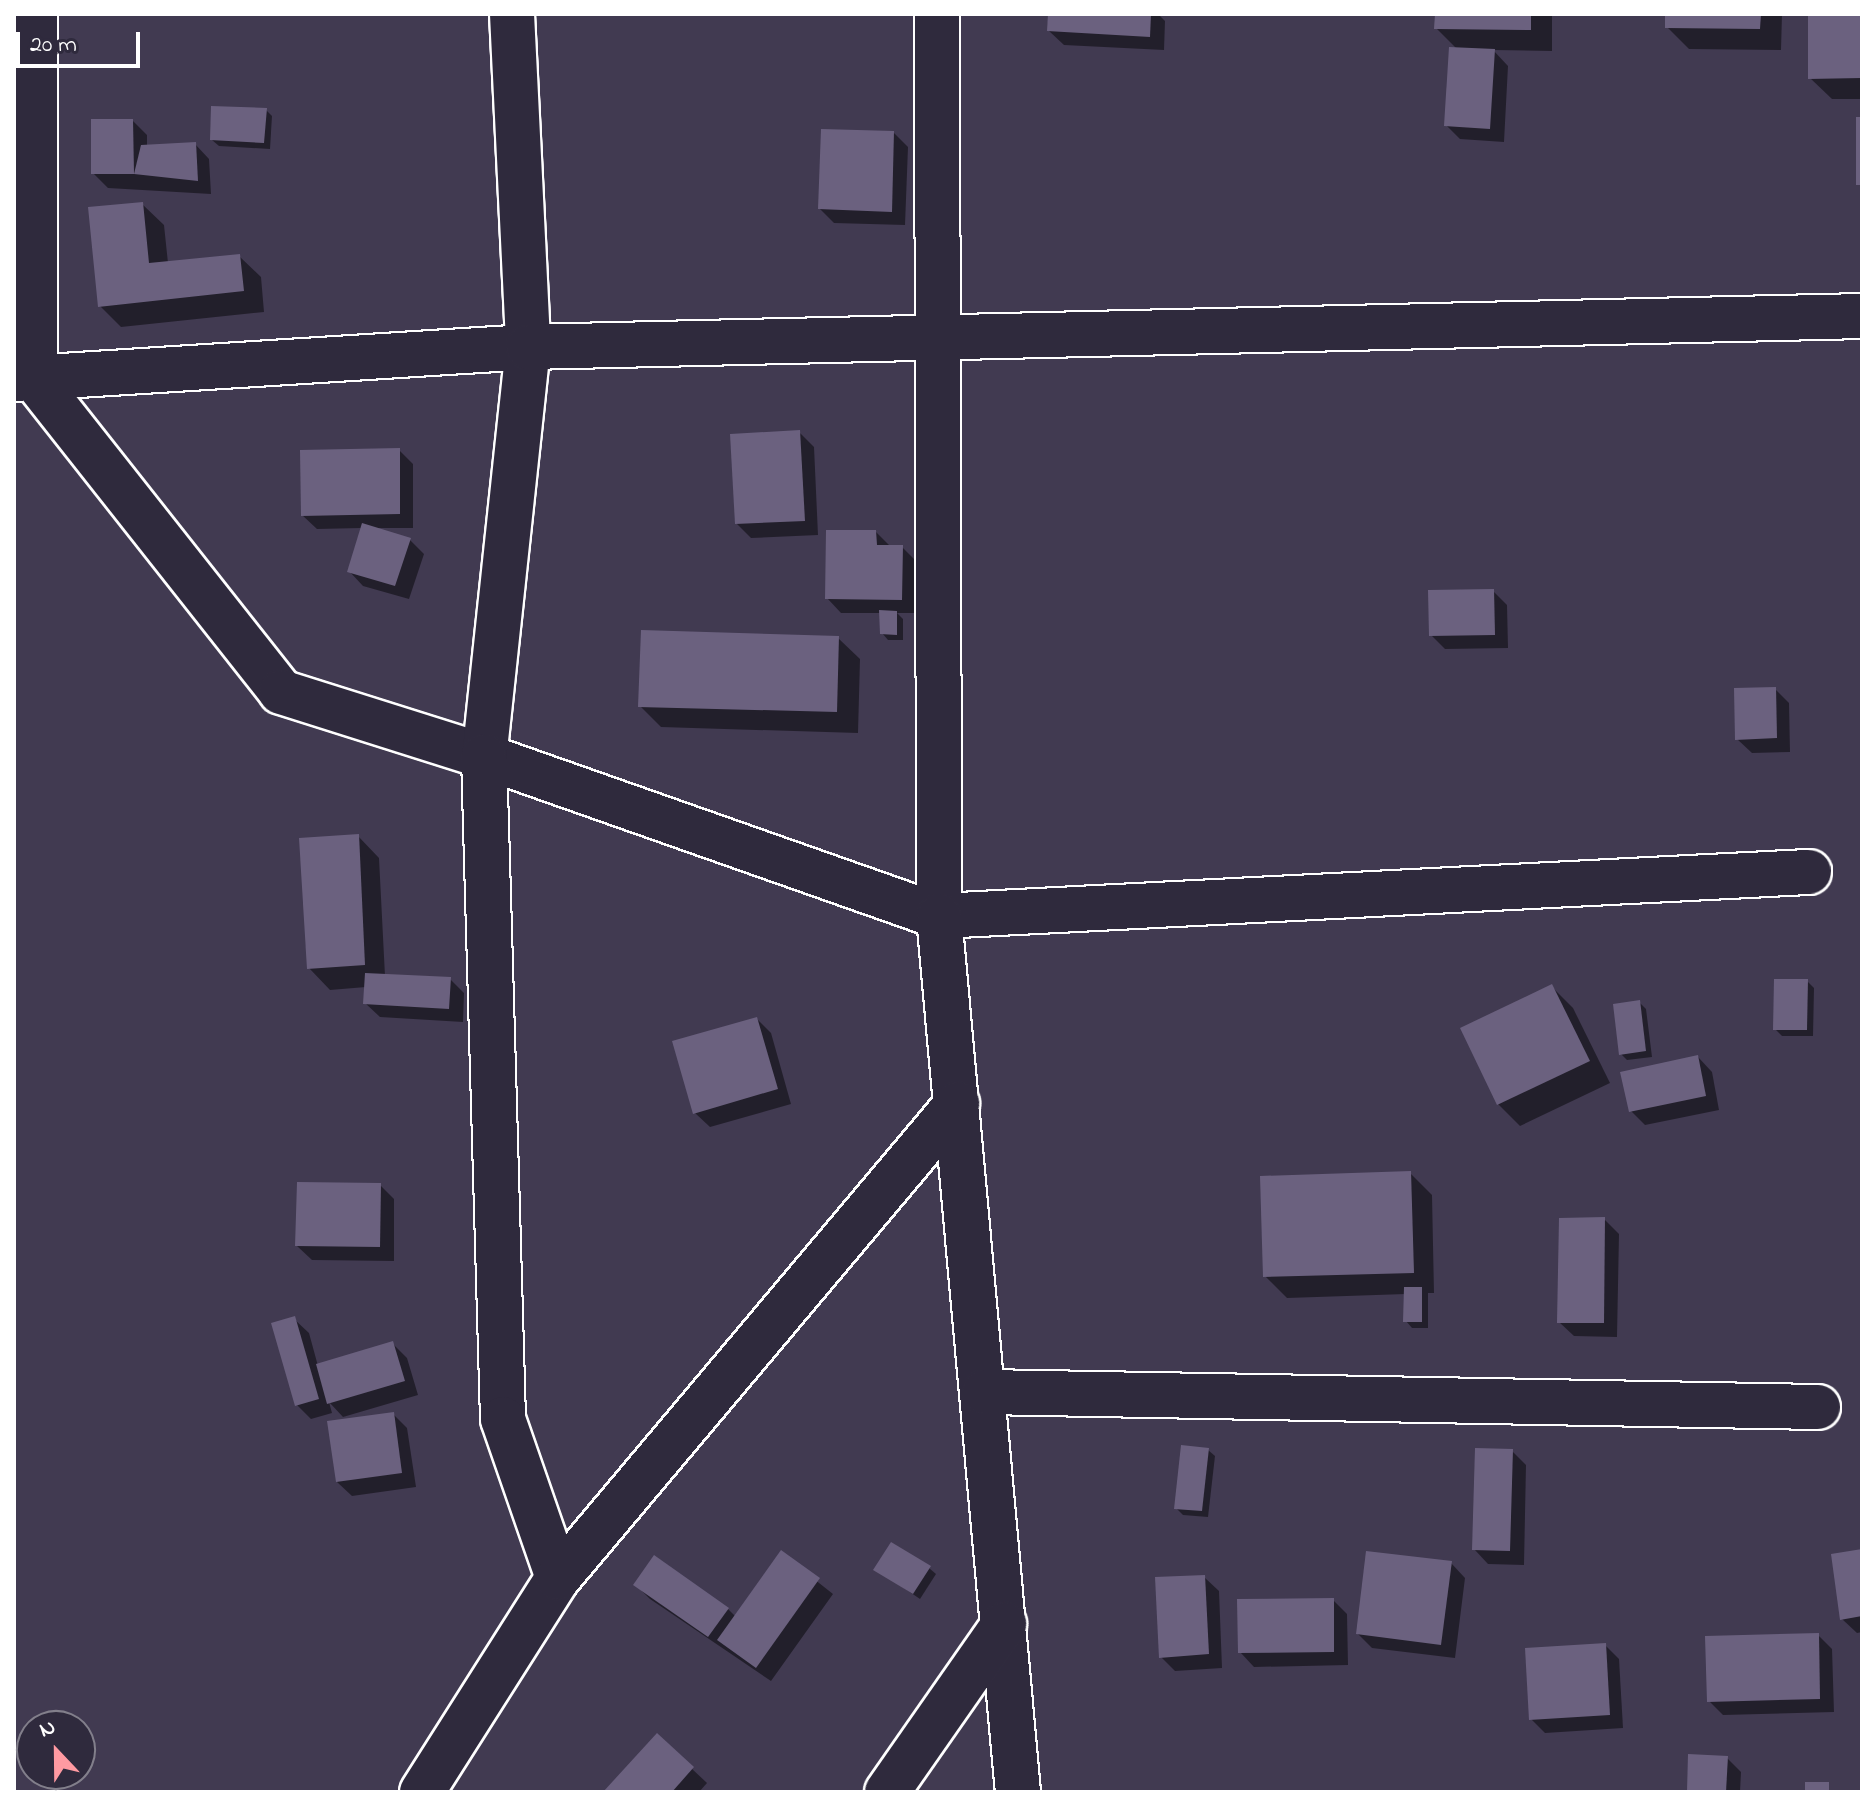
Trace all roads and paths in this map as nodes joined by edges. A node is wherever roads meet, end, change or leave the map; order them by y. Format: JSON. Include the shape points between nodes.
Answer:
{"nodes":[{"id":1,"x":35,"y":14,"type":"edge"},
{"id":2,"x":512,"y":14,"type":"edge"},
{"id":3,"x":937,"y":14,"type":"edge"},
{"id":4,"x":1862,"y":316,"type":"edge"},
{"id":5,"x":938,"y":338,"type":"junction"},
{"id":6,"x":528,"y":347,"type":"junction"},
{"id":7,"x":24,"y":379,"type":"edge"},
{"id":8,"x":484,"y":756,"type":"junction"},
{"id":9,"x":1809,"y":872,"type":"dead end"},
{"id":10,"x":939,"y":916,"type":"junction"},
{"id":11,"x":957,"y":1104,"type":"junction"},
{"id":12,"x":984,"y":1392,"type":"junction"},
{"id":13,"x":1818,"y":1407,"type":"dead end"},
{"id":14,"x":558,"y":1578,"type":"junction"},
{"id":15,"x":1004,"y":1624,"type":"junction"},
{"id":16,"x":422,"y":1792,"type":"edge"},
{"id":17,"x":887,"y":1792,"type":"edge"},
{"id":18,"x":1018,"y":1792,"type":"edge"}],
"edges":[{"from":1,"to":7,"type":"street"},
{"from":2,"to":6,"type":"street"},
{"from":3,"to":5,"type":"street"},
{"from":4,"to":5,"type":"street"},
{"from":5,"to":6,"type":"street"},
{"from":5,"to":10,"type":"street"},
{"from":6,"to":7,"type":"street"},
{"from":6,"to":8,"type":"street"},
{"from":7,"to":8,"type":"street","via":[[281,692]]},
{"from":8,"to":10,"type":"street"},
{"from":8,"to":14,"type":"street","via":[[503,1419]]},
{"from":9,"to":10,"type":"street"},
{"from":10,"to":11,"type":"street"},
{"from":11,"to":12,"type":"street"},
{"from":11,"to":14,"type":"street"},
{"from":12,"to":13,"type":"street"},
{"from":12,"to":15,"type":"street"},
{"from":14,"to":16,"type":"street"},
{"from":15,"to":17,"type":"street"},
{"from":15,"to":18,"type":"street"}]}
